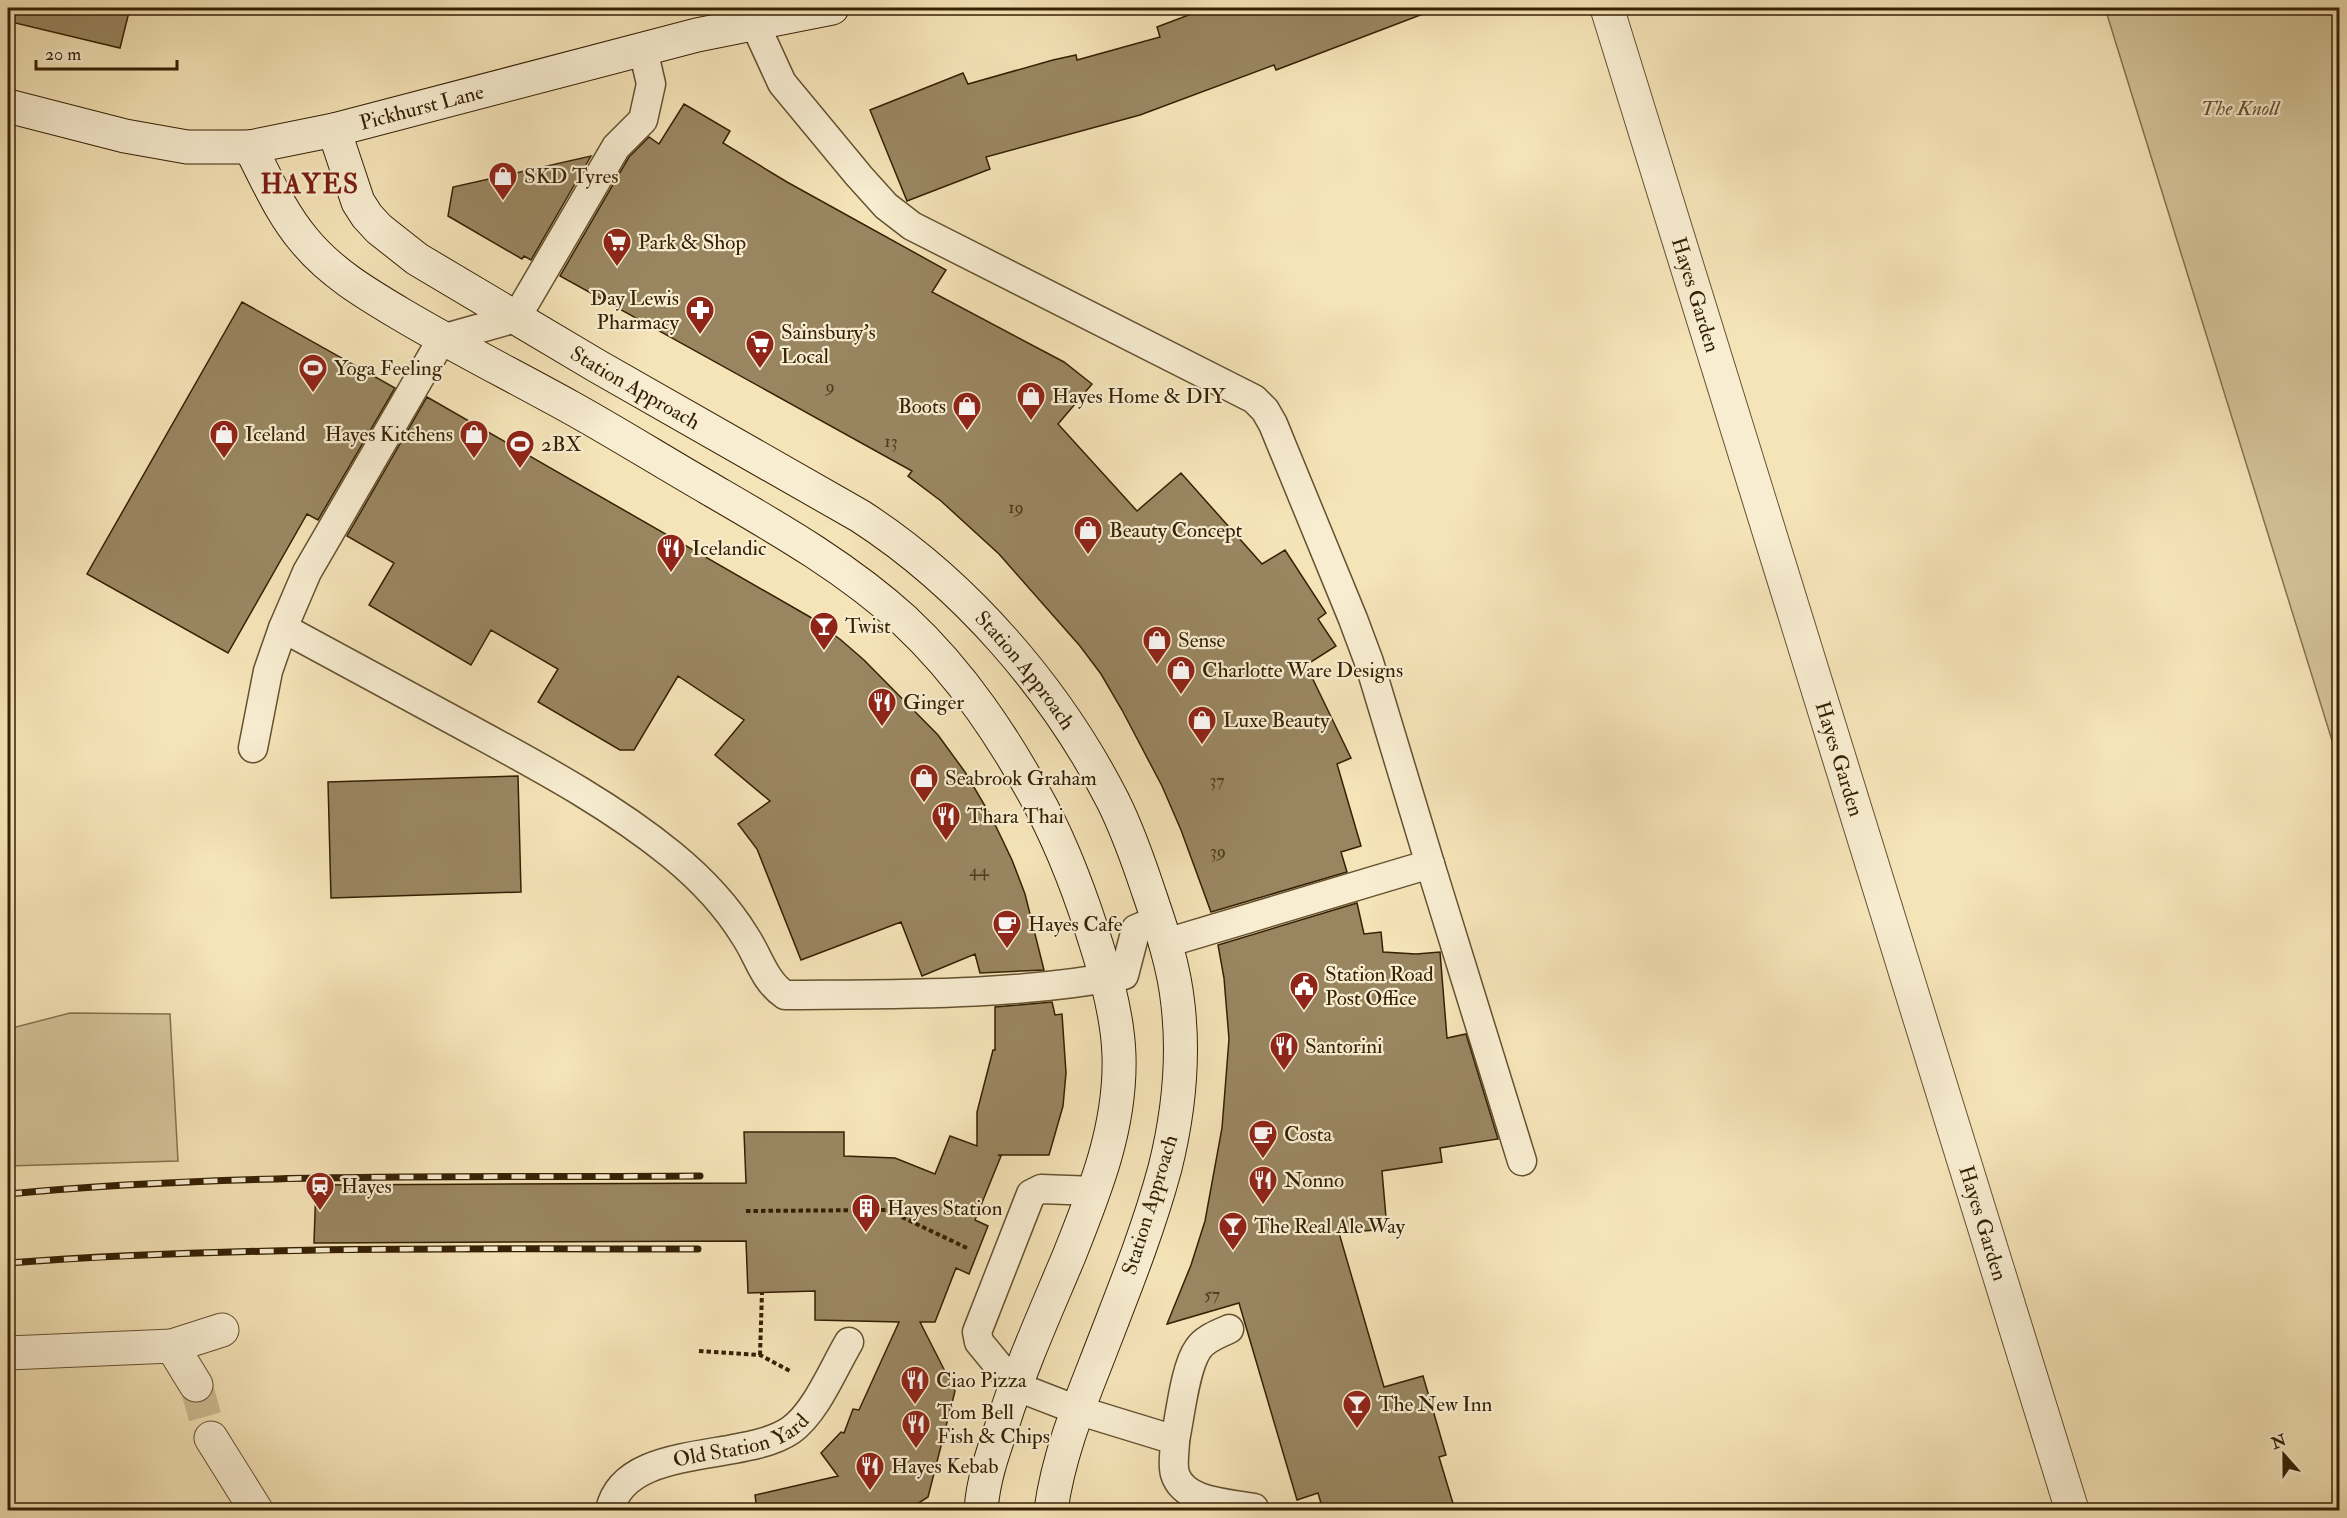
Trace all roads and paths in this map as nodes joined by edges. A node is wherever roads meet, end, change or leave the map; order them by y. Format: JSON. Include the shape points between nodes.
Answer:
{"nodes":[{"id":1,"x":832,"y":8,"type":"edge"},
{"id":2,"x":1606,"y":8,"type":"edge"},
{"id":3,"x":754,"y":22,"type":"junction"},
{"id":4,"x":642,"y":49,"type":"junction"},
{"id":5,"x":8,"y":106,"type":"edge"},
{"id":6,"x":334,"y":130,"type":"junction"},
{"id":7,"x":250,"y":147,"type":"junction"},
{"id":8,"x":516,"y":318,"type":"junction"},
{"id":9,"x":442,"y":339,"type":"junction"},
{"id":10,"x":283,"y":628,"type":"junction"},
{"id":11,"x":253,"y":748,"type":"dead end"},
{"id":12,"x":1430,"y":864,"type":"junction"},
{"id":13,"x":1162,"y":932,"type":"junction"},
{"id":14,"x":1107,"y":979,"type":"junction"},
{"id":15,"x":1522,"y":1161,"type":"dead end"},
{"id":16,"x":1095,"y":1191,"type":"junction"},
{"id":17,"x":746,"y":1212,"type":"dead end"},
{"id":18,"x":1003,"y":1264,"type":"junction"},
{"id":19,"x":762,"y":1292,"type":"dead end"},
{"id":20,"x":1229,"y":1329,"type":"dead end"},
{"id":21,"x":222,"y":1330,"type":"dead end"},
{"id":22,"x":849,"y":1342,"type":"dead end"},
{"id":23,"x":172,"y":1346,"type":"junction"},
{"id":24,"x":699,"y":1351,"type":"dead end"},
{"id":25,"x":8,"y":1353,"type":"edge"},
{"id":26,"x":760,"y":1355,"type":"junction"},
{"id":27,"x":196,"y":1385,"type":"tunnel mouth"},
{"id":28,"x":1015,"y":1386,"type":"junction"},
{"id":29,"x":822,"y":1388,"type":"junction"},
{"id":30,"x":1077,"y":1410,"type":"junction"},
{"id":31,"x":211,"y":1438,"type":"tunnel mouth"},
{"id":32,"x":1175,"y":1440,"type":"junction"},
{"id":33,"x":1254,"y":1508,"type":"dead end"},
{"id":34,"x":256,"y":1510,"type":"edge"},
{"id":35,"x":610,"y":1510,"type":"edge"},
{"id":36,"x":981,"y":1510,"type":"edge"},
{"id":37,"x":1051,"y":1510,"type":"edge"},
{"id":38,"x":2072,"y":1510,"type":"edge"}],
"edges":[{"from":1,"to":3,"type":"street","name":"Pickhurst Lane"},
{"from":2,"to":38,"type":"street","name":"Hayes Garden"},
{"from":3,"to":4,"type":"street","name":"Pickhurst Lane"},
{"from":3,"to":12,"type":"lane","via":[[782,83],[859,176],[912,226],[1254,399],[1265,410],[1369,662]]},
{"from":4,"to":6,"type":"street","name":"Pickhurst Lane"},
{"from":4,"to":8,"type":"lane","via":[[651,84],[643,120],[616,147]]},
{"from":5,"to":7,"type":"street","name":"Pickhurst Lane","via":[[187,147]]},
{"from":6,"to":7,"type":"street","name":"Pickhurst Lane"},
{"from":6,"to":8,"type":"street","name":"Station Approach","via":[[358,202],[379,229],[417,259]]},
{"from":7,"to":9,"type":"street","via":[[281,206],[319,258],[345,280]]},
{"from":8,"to":9,"type":"lane"},
{"from":8,"to":13,"type":"street","name":"Station Approach","via":[[860,516],[932,570],[970,606],[1046,694],[1077,737],[1114,804]]},
{"from":9,"to":10,"type":"lane","via":[[308,572]]},
{"from":9,"to":14,"type":"street","via":[[572,408],[774,526],[853,580],[904,621],[968,689],[1026,778],[1071,868]]},
{"from":10,"to":11,"type":"lane","via":[[268,671]]},
{"from":10,"to":14,"type":"lane","via":[[534,764],[645,833],[717,898],[746,936],[773,987],[785,995],[1051,987]]},
{"from":12,"to":13,"type":"lane"},
{"from":12,"to":15,"type":"lane"},
{"from":13,"to":14,"type":"lane","via":[[1136,929],[1124,975]]},
{"from":13,"to":30,"type":"street","name":"Station Approach","via":[[1173,973],[1180,1034],[1173,1129],[1145,1234]]},
{"from":14,"to":16,"type":"street","via":[[1116,1017],[1118,1085],[1114,1123]]},
{"from":16,"to":18,"type":"lane","via":[[1041,1189],[1031,1194]]},
{"from":16,"to":28,"type":"street"},
{"from":17,"to":18,"type":"path","via":[[887,1210]]},
{"from":18,"to":28,"type":"lane","via":[[977,1332],[979,1342]]},
{"from":19,"to":26,"type":"path"},
{"from":20,"to":32,"type":"lane","via":[[1198,1349]]},
{"from":21,"to":23,"type":"street"},
{"from":22,"to":29,"type":"lane","name":"Old Station Yard"},
{"from":23,"to":25,"type":"street"},
{"from":23,"to":27,"type":"street"},
{"from":24,"to":26,"type":"path"},
{"from":26,"to":29,"type":"path"},
{"from":28,"to":30,"type":"lane"},
{"from":28,"to":36,"type":"street","via":[[988,1466]]},
{"from":29,"to":35,"type":"lane","name":"Old Station Yard","via":[[806,1417],[790,1431],[771,1440],[651,1467],[624,1484]]},
{"from":30,"to":32,"type":"lane"},
{"from":30,"to":37,"type":"street","name":"Station Approach","via":[[1063,1449]]},
{"from":31,"to":34,"type":"street"},
{"from":32,"to":33,"type":"lane","via":[[1174,1472],[1180,1485],[1194,1496]]}]}
